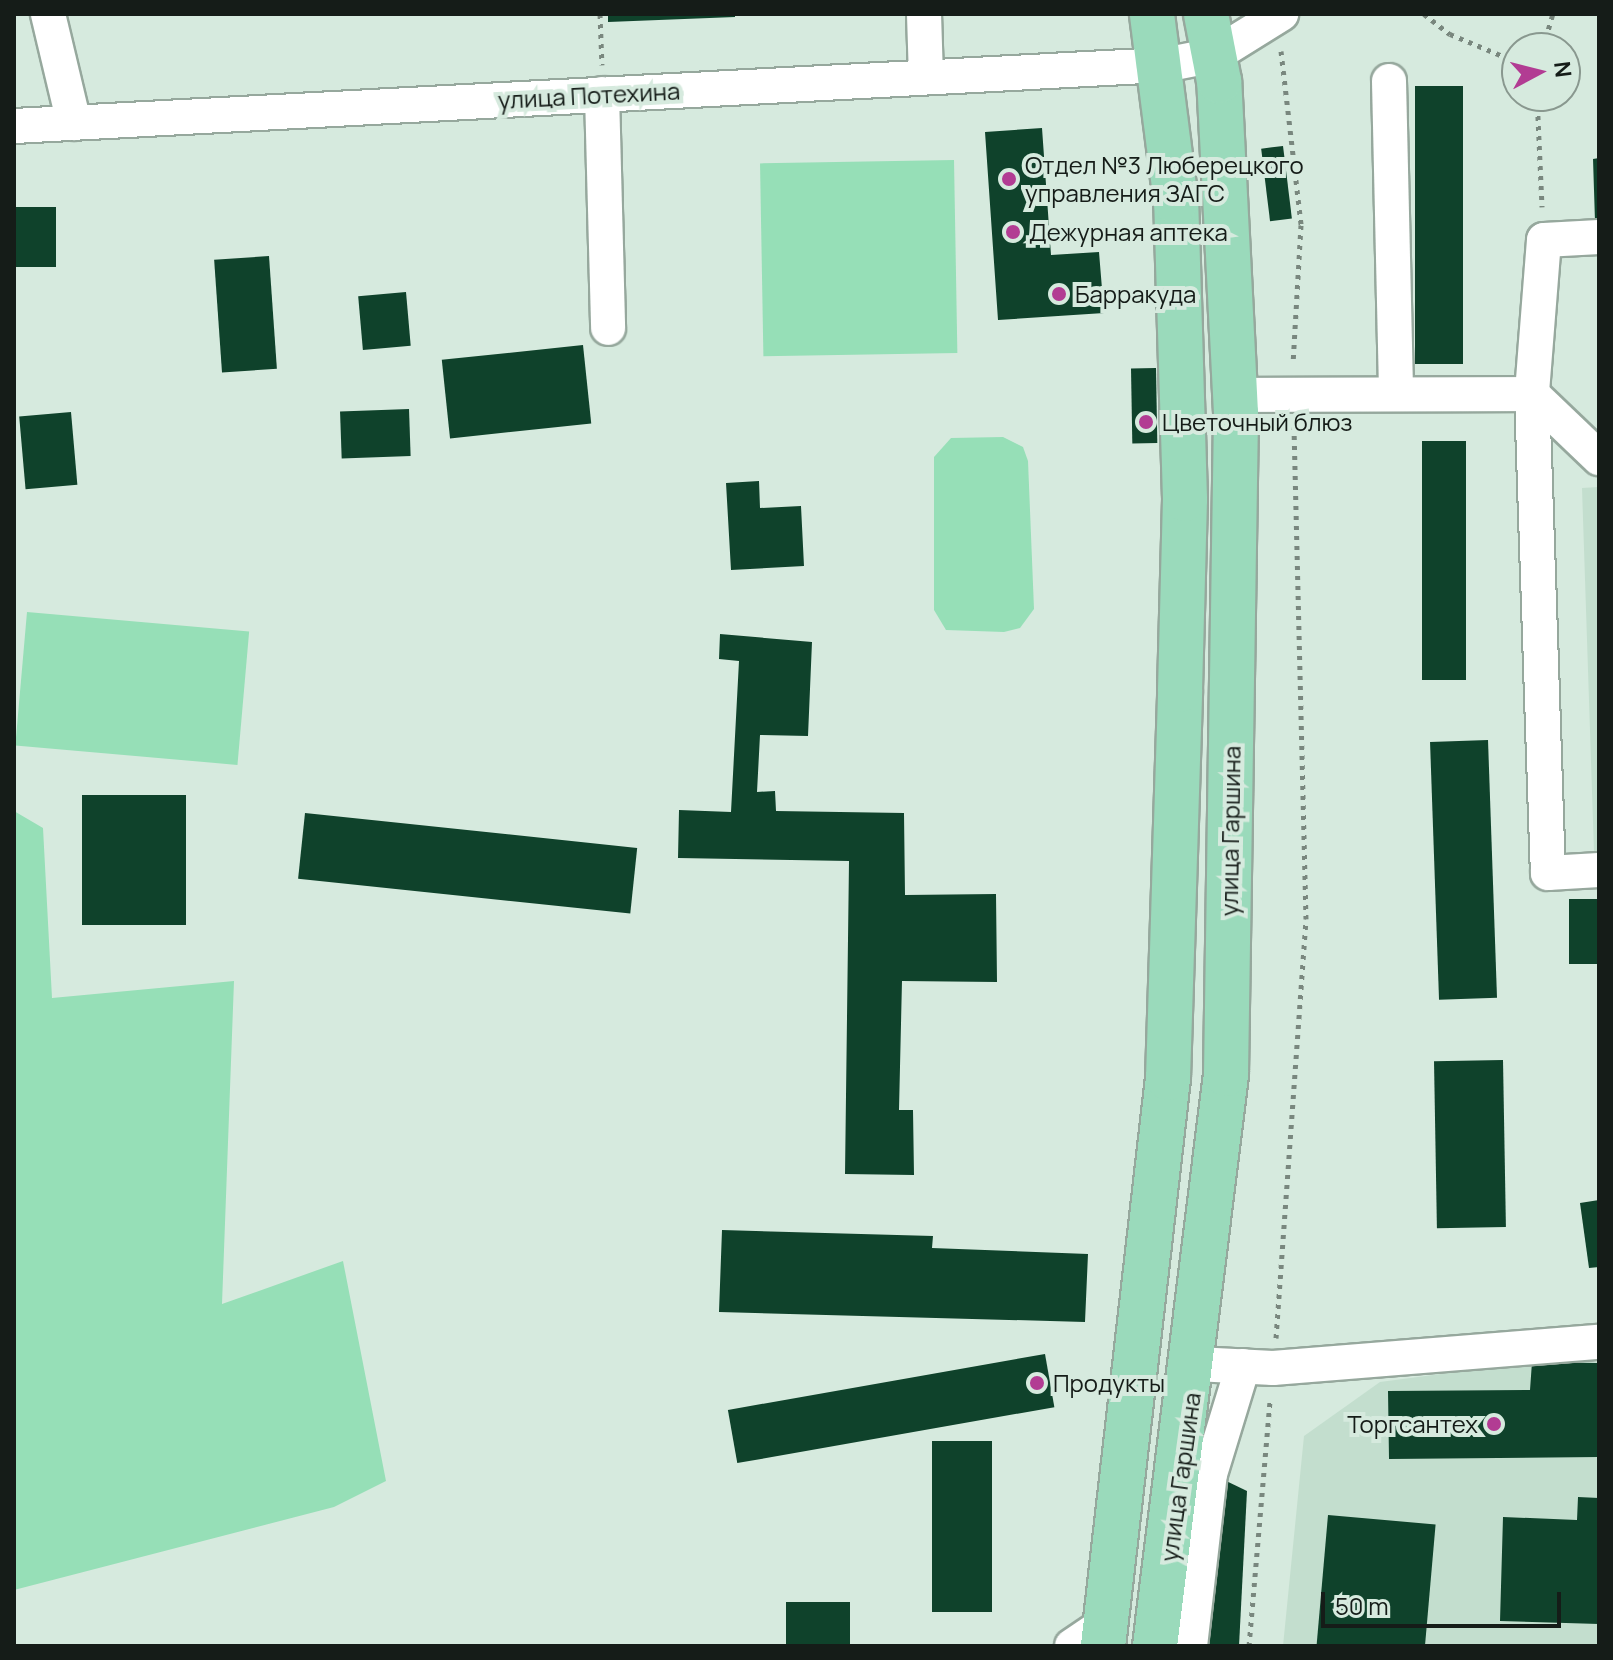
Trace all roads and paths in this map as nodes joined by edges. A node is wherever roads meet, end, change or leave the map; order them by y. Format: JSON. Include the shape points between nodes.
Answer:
{"nodes":[{"id":1,"x":48,"y":14,"type":"edge"},
{"id":2,"x":600,"y":14,"type":"edge"},
{"id":3,"x":924,"y":14,"type":"edge"},
{"id":4,"x":1152,"y":14,"type":"edge"},
{"id":5,"x":1279,"y":14,"type":"edge"},
{"id":6,"x":1424,"y":14,"type":"edge"},
{"id":7,"x":1211,"y":34,"type":"edge"},
{"id":8,"x":1501,"y":55,"type":"edge"},
{"id":9,"x":1164,"y":65,"type":"junction"},
{"id":10,"x":926,"y":77,"type":"junction"},
{"id":11,"x":1389,"y":81,"type":"dead end"},
{"id":12,"x":602,"y":94,"type":"junction"},
{"id":13,"x":1538,"y":112,"type":"edge"},
{"id":14,"x":74,"y":123,"type":"junction"},
{"id":15,"x":14,"y":126,"type":"edge"},
{"id":16,"x":1599,"y":237,"type":"edge"},
{"id":17,"x":1544,"y":240,"type":"junction"},
{"id":18,"x":608,"y":328,"type":"dead end"},
{"id":19,"x":1294,"y":392,"type":"junction"},
{"id":20,"x":1396,"y":394,"type":"junction"},
{"id":21,"x":1532,"y":394,"type":"junction"},
{"id":22,"x":1235,"y":395,"type":"junction"},
{"id":23,"x":1599,"y":458,"type":"edge"},
{"id":24,"x":1599,"y":870,"type":"edge"},
{"id":25,"x":1599,"y":1342,"type":"edge"},
{"id":26,"x":1196,"y":1364,"type":"junction"},
{"id":27,"x":1258,"y":1367,"type":"junction"},
{"id":28,"x":1093,"y":1639,"type":"edge"},
{"id":29,"x":1155,"y":1646,"type":"edge"},
{"id":30,"x":1190,"y":1646,"type":"edge"},
{"id":31,"x":1249,"y":1646,"type":"edge"}],
"edges":[{"from":1,"to":14,"type":"street"},
{"from":2,"to":12,"type":"path"},
{"from":3,"to":10,"type":"street"},
{"from":4,"to":9,"type":"main road"},
{"from":5,"to":7,"type":"street"},
{"from":5,"to":19,"type":"path","via":[[1301,225]]},
{"from":6,"to":8,"type":"path","via":[[1450,34]]},
{"from":7,"to":9,"type":"street","name":"улица Потехина"},
{"from":7,"to":22,"type":"main road","name":"улица Гаршина"},
{"from":9,"to":10,"type":"street","name":"улица Потехина"},
{"from":9,"to":28,"type":"main road","via":[[1185,499],[1168,1078]]},
{"from":10,"to":12,"type":"street","name":"улица Потехина"},
{"from":11,"to":20,"type":"street"},
{"from":12,"to":14,"type":"street","name":"улица Потехина"},
{"from":12,"to":18,"type":"street"},
{"from":13,"to":17,"type":"path"},
{"from":14,"to":15,"type":"street","name":"улица Потехина"},
{"from":16,"to":17,"type":"street"},
{"from":17,"to":21,"type":"street"},
{"from":19,"to":20,"type":"street"},
{"from":19,"to":22,"type":"street"},
{"from":19,"to":27,"type":"path","via":[[1306,919]]},
{"from":20,"to":21,"type":"street"},
{"from":21,"to":23,"type":"street"},
{"from":21,"to":24,"type":"street","via":[[1548,873]]},
{"from":22,"to":26,"type":"main road","name":"улица Гаршина","via":[[1226,1074]]},
{"from":25,"to":27,"type":"street"},
{"from":26,"to":27,"type":"street"},
{"from":26,"to":29,"type":"main road","name":"улица Гаршина"},
{"from":27,"to":30,"type":"street","via":[[1210,1474]]},
{"from":27,"to":31,"type":"path"}]}
